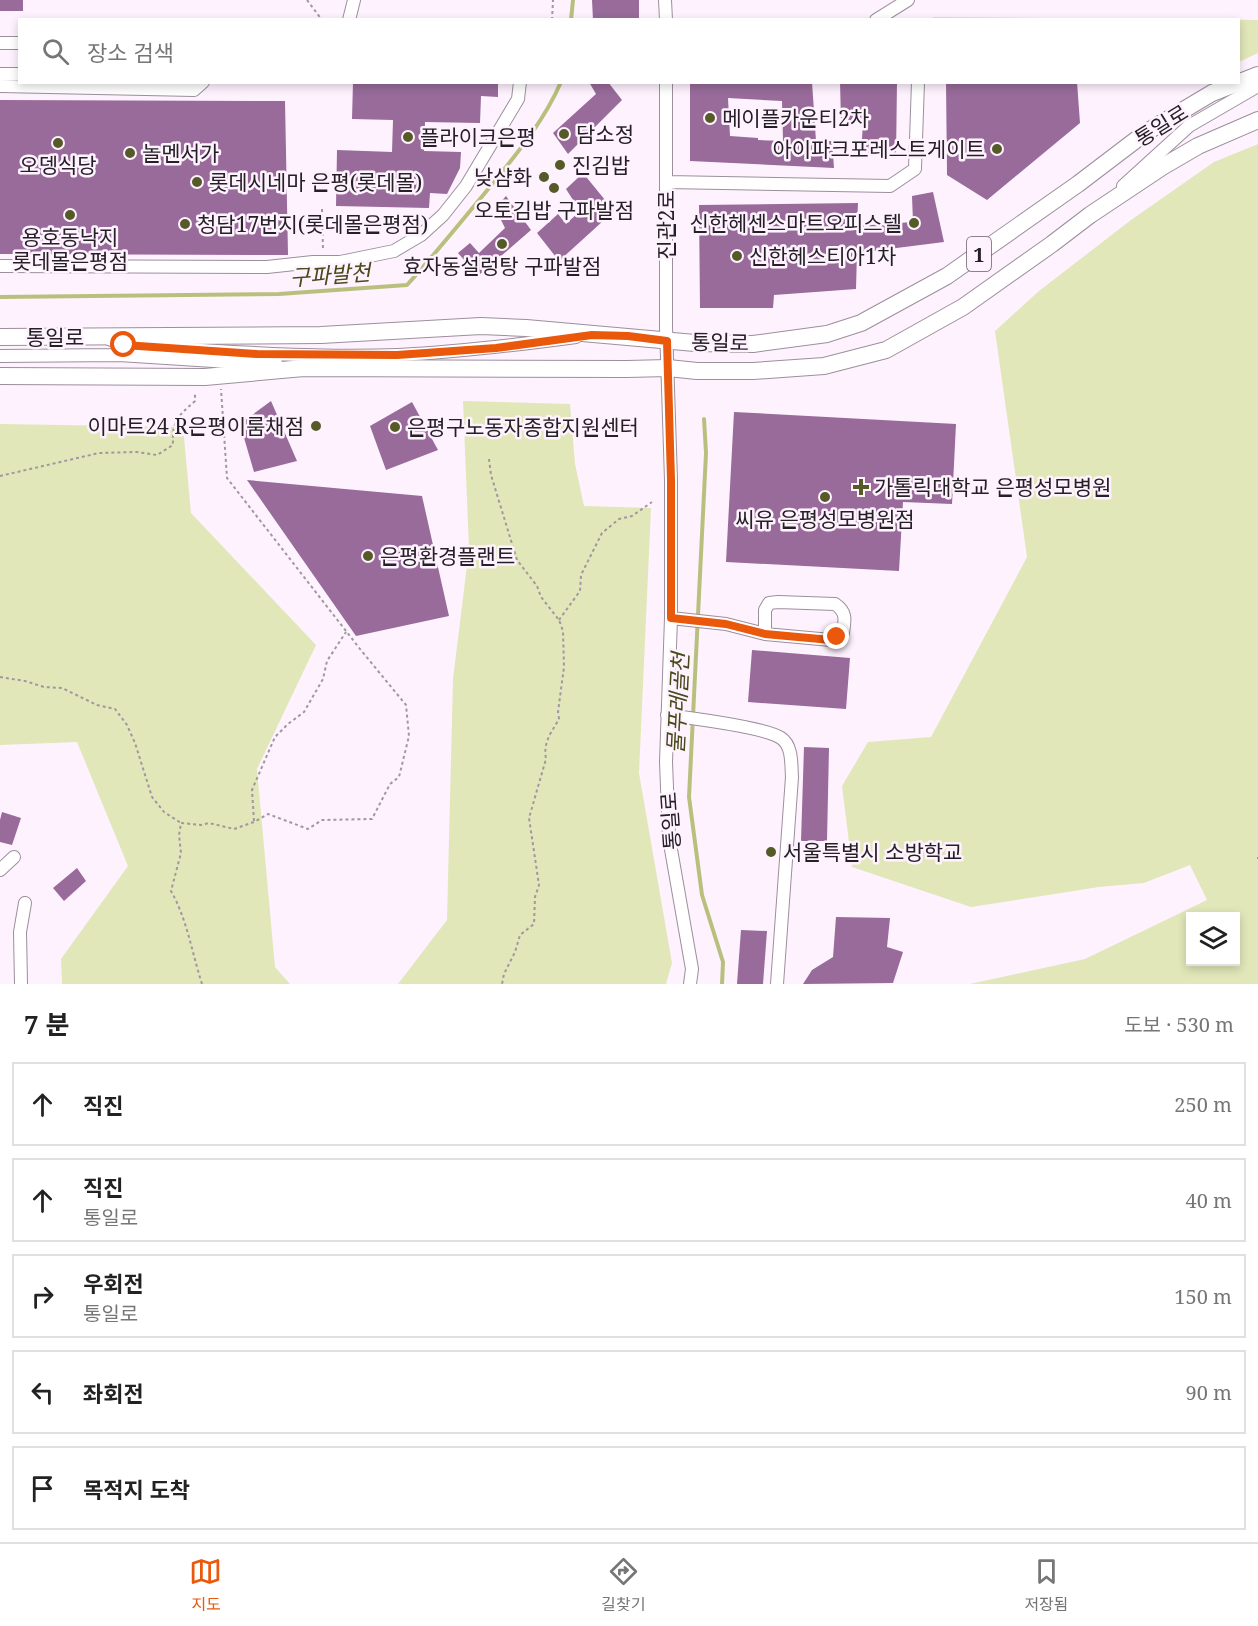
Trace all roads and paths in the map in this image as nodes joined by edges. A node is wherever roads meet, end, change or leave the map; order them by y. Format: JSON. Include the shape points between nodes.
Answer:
{"nodes":[{"id":1,"x":307,"y":0,"type":"edge"},
{"id":2,"x":354,"y":0,"type":"edge"},
{"id":3,"x":553,"y":0,"type":"edge"},
{"id":4,"x":665,"y":0,"type":"edge"},
{"id":5,"x":904,"y":8,"type":"edge"},
{"id":6,"x":320,"y":18,"type":"edge"},
{"id":7,"x":350,"y":18,"type":"edge"},
{"id":8,"x":552,"y":18,"type":"edge"},
{"id":9,"x":666,"y":18,"type":"edge"},
{"id":10,"x":881,"y":18,"type":"edge"},
{"id":11,"x":0,"y":44,"type":"edge"},
{"id":12,"x":18,"y":44,"type":"edge"},
{"id":13,"x":0,"y":74,"type":"edge"},
{"id":14,"x":18,"y":74,"type":"edge"},
{"id":15,"x":1258,"y":75,"type":"edge"},
{"id":16,"x":1240,"y":82,"type":"edge"},
{"id":17,"x":201,"y":84,"type":"edge"},
{"id":18,"x":520,"y":84,"type":"edge"},
{"id":19,"x":666,"y":84,"type":"edge"},
{"id":20,"x":918,"y":84,"type":"edge"},
{"id":21,"x":1235,"y":84,"type":"edge"},
{"id":22,"x":0,"y":86,"type":"edge"},
{"id":23,"x":1258,"y":86,"type":"edge"},
{"id":24,"x":1258,"y":120,"type":"edge"},
{"id":25,"x":666,"y":182,"type":"junction"},
{"id":26,"x":322,"y":209,"type":"dead end"},
{"id":27,"x":1090,"y":215,"type":"junction"},
{"id":28,"x":323,"y":253,"type":"dead end"},
{"id":29,"x":0,"y":266,"type":"edge"},
{"id":30,"x":592,"y":335,"type":"junction"},
{"id":31,"x":0,"y":337,"type":"edge"},
{"id":32,"x":104,"y":337,"type":"junction"},
{"id":33,"x":667,"y":341,"type":"junction"},
{"id":34,"x":0,"y":356,"type":"edge"},
{"id":35,"x":668,"y":368,"type":"junction"},
{"id":36,"x":304,"y":369,"type":"junction"},
{"id":37,"x":0,"y":376,"type":"edge"},
{"id":38,"x":221,"y":383,"type":"dead end"},
{"id":39,"x":195,"y":384,"type":"dead end"},
{"id":40,"x":489,"y":459,"type":"dead end"},
{"id":41,"x":0,"y":476,"type":"edge"},
{"id":42,"x":652,"y":502,"type":"dead end"},
{"id":43,"x":676,"y":619,"type":"junction"},
{"id":44,"x":559,"y":620,"type":"junction"},
{"id":45,"x":346,"y":632,"type":"junction"},
{"id":46,"x":765,"y":634,"type":"junction"},
{"id":47,"x":0,"y":677,"type":"edge"},
{"id":48,"x":667,"y":714,"type":"junction"},
{"id":49,"x":181,"y":822,"type":"junction"},
{"id":50,"x":254,"y":822,"type":"junction"},
{"id":51,"x":14,"y":857,"type":"dead end"},
{"id":52,"x":0,"y":870,"type":"edge"},
{"id":53,"x":25,"y":903,"type":"dead end"},
{"id":54,"x":21,"y":984,"type":"edge"},
{"id":55,"x":202,"y":984,"type":"edge"},
{"id":56,"x":502,"y":984,"type":"edge"},
{"id":57,"x":690,"y":984,"type":"edge"},
{"id":58,"x":777,"y":984,"type":"edge"}],
"edges":[{"from":1,"to":6,"type":"path"},
{"from":2,"to":7,"type":"street"},
{"from":3,"to":8,"type":"path"},
{"from":4,"to":9,"type":"street"},
{"from":5,"to":10,"type":"street"},
{"from":11,"to":12,"type":"street"},
{"from":13,"to":14,"type":"street"},
{"from":15,"to":16,"type":"main road","name":"통일로","number":"1"},
{"from":17,"to":22,"type":"street","via":[[195,90]]},
{"from":18,"to":29,"type":"street","via":[[518,99],[466,186],[421,235],[394,251],[340,262],[267,267]]},
{"from":19,"to":25,"type":"street","name":"진관2로"},
{"from":20,"to":25,"type":"street","via":[[915,169],[890,186]]},
{"from":21,"to":33,"type":"main road","name":"통일로","number":"1","via":[[1212,93],[1145,133],[947,276],[861,322],[827,334],[753,344]]},
{"from":23,"to":27,"type":"street","via":[[1189,126]]},
{"from":24,"to":27,"type":"main road","name":"통일로","number":"1","via":[[1198,146]]},
{"from":25,"to":33,"type":"street","name":"진관2로"},
{"from":26,"to":28,"type":"path"},
{"from":27,"to":35,"type":"main road","name":"통일로","number":"1","via":[[963,307],[886,350],[825,366],[753,371]]},
{"from":30,"to":32,"type":"main road","name":"통일로","number":"1","via":[[481,326],[321,335]]},
{"from":30,"to":32,"type":"street","via":[[496,348],[397,355],[257,354],[124,345]]},
{"from":30,"to":33,"type":"main road","name":"통일로","number":"1"},
{"from":31,"to":32,"type":"main road","name":"통일로","number":"1"},
{"from":33,"to":35,"type":"street","name":"진관2로"},
{"from":34,"to":36,"type":"street","via":[[119,355]]},
{"from":35,"to":36,"type":"main road","name":"통일로","number":"1"},
{"from":35,"to":43,"type":"street","name":"통일로"},
{"from":36,"to":37,"type":"main road","name":"통일로","number":"1","via":[[205,377]]},
{"from":38,"to":45,"type":"path","via":[[226,478]]},
{"from":39,"to":41,"type":"path","via":[[195,401],[172,426],[173,445],[157,455],[99,453]]},
{"from":40,"to":44,"type":"path","via":[[517,561]]},
{"from":42,"to":44,"type":"path","via":[[602,533],[581,575],[580,591]]},
{"from":43,"to":46,"type":"street","via":[[726,624]]},
{"from":43,"to":48,"type":"street","name":"통일로"},
{"from":44,"to":56,"type":"path","via":[[565,639],[559,719],[544,749],[546,759],[529,818],[539,885],[534,897],[534,924],[520,935]]},
{"from":45,"to":50,"type":"path","via":[[327,661],[304,712],[275,737],[252,790]]},
{"from":45,"to":50,"type":"path","via":[[406,705],[409,736],[399,777],[390,784],[372,819],[322,820],[308,829],[268,814]]},
{"from":46,"to":46,"type":"street","via":[[831,640],[843,633],[845,617],[835,604],[769,603],[765,610]]},
{"from":47,"to":49,"type":"path","via":[[62,688],[96,705],[115,709],[135,743],[152,797],[164,812]]},
{"from":48,"to":57,"type":"street","name":"통일로","via":[[669,838],[692,969]]},
{"from":48,"to":58,"type":"street","via":[[765,732],[782,739],[791,755]]},
{"from":49,"to":50,"type":"path","via":[[234,829]]},
{"from":49,"to":55,"type":"path","via":[[181,853],[171,891],[180,907]]},
{"from":51,"to":52,"type":"street"},
{"from":53,"to":54,"type":"street","via":[[20,932]]}]}
